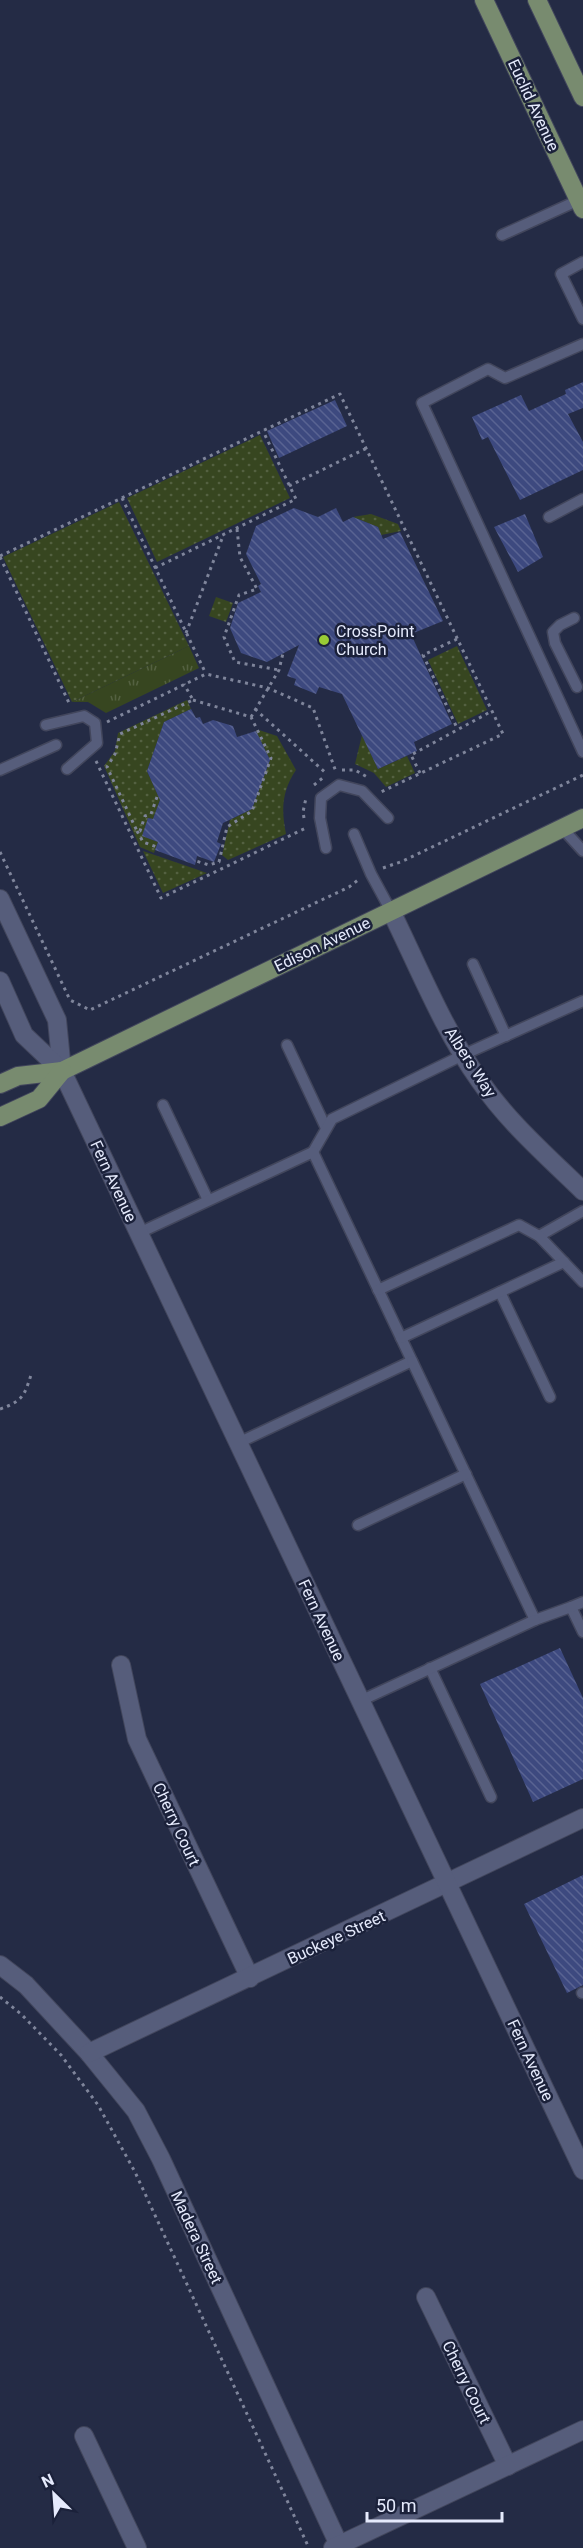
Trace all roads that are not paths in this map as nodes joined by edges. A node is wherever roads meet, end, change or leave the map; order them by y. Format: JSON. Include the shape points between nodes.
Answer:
{"nodes":[{"id":1,"x":484,"y":0,"type":"edge"},
{"id":2,"x":537,"y":0,"type":"edge"},
{"id":3,"x":583,"y":97,"type":"edge"},
{"id":4,"x":581,"y":205,"type":"edge"},
{"id":5,"x":502,"y":235,"type":"dead end"},
{"id":6,"x":583,"y":262,"type":"edge"},
{"id":7,"x":583,"y":319,"type":"edge"},
{"id":8,"x":583,"y":344,"type":"edge"},
{"id":9,"x":583,"y":500,"type":"edge"},
{"id":10,"x":549,"y":517,"type":"dead end"},
{"id":11,"x":574,"y":618,"type":"dead end"},
{"id":12,"x":580,"y":686,"type":"edge"},
{"id":13,"x":557,"y":696,"type":"junction"},
{"id":14,"x":46,"y":725,"type":"dead end"},
{"id":15,"x":56,"y":745,"type":"dead end"},
{"id":16,"x":583,"y":752,"type":"edge"},
{"id":17,"x":67,"y":769,"type":"dead end"},
{"id":18,"x":0,"y":770,"type":"edge"},
{"id":19,"x":388,"y":818,"type":"dead end"},
{"id":20,"x":583,"y":818,"type":"edge"},
{"id":21,"x":562,"y":828,"type":"junction"},
{"id":22,"x":354,"y":834,"type":"dead end"},
{"id":23,"x":326,"y":848,"type":"dead end"},
{"id":24,"x":583,"y":851,"type":"edge"},
{"id":25,"x":0,"y":899,"type":"edge"},
{"id":26,"x":391,"y":911,"type":"junction"},
{"id":27,"x":473,"y":964,"type":"dead end"},
{"id":28,"x":0,"y":981,"type":"edge"},
{"id":29,"x":583,"y":1001,"type":"edge"},
{"id":30,"x":506,"y":1036,"type":"junction"},
{"id":31,"x":287,"y":1045,"type":"dead end"},
{"id":32,"x":463,"y":1055,"type":"junction"},
{"id":33,"x":62,"y":1071,"type":"junction"},
{"id":34,"x":0,"y":1084,"type":"edge"},
{"id":35,"x":163,"y":1105,"type":"dead end"},
{"id":36,"x":0,"y":1117,"type":"edge"},
{"id":37,"x":326,"y":1128,"type":"junction"},
{"id":38,"x":313,"y":1152,"type":"junction"},
{"id":39,"x":583,"y":1191,"type":"edge"},
{"id":40,"x":208,"y":1200,"type":"junction"},
{"id":41,"x":583,"y":1211,"type":"edge"},
{"id":42,"x":139,"y":1233,"type":"junction"},
{"id":43,"x":539,"y":1236,"type":"junction"},
{"id":44,"x":564,"y":1262,"type":"junction"},
{"id":45,"x":583,"y":1282,"type":"edge"},
{"id":46,"x":378,"y":1290,"type":"junction"},
{"id":47,"x":500,"y":1292,"type":"junction"},
{"id":48,"x":401,"y":1338,"type":"junction"},
{"id":49,"x":412,"y":1361,"type":"junction"},
{"id":50,"x":550,"y":1397,"type":"dead end"},
{"id":51,"x":238,"y":1443,"type":"junction"},
{"id":52,"x":466,"y":1474,"type":"junction"},
{"id":53,"x":358,"y":1525,"type":"dead end"},
{"id":54,"x":583,"y":1602,"type":"edge"},
{"id":55,"x":571,"y":1607,"type":"junction"},
{"id":56,"x":535,"y":1620,"type":"junction"},
{"id":57,"x":583,"y":1632,"type":"edge"},
{"id":58,"x":120,"y":1665,"type":"dead end"},
{"id":59,"x":430,"y":1668,"type":"junction"},
{"id":60,"x":360,"y":1701,"type":"junction"},
{"id":61,"x":491,"y":1797,"type":"dead end"},
{"id":62,"x":583,"y":1818,"type":"edge"},
{"id":63,"x":447,"y":1884,"type":"junction"},
{"id":64,"x":0,"y":1965,"type":"edge"},
{"id":65,"x":250,"y":1978,"type":"junction"},
{"id":66,"x":89,"y":2054,"type":"junction"},
{"id":67,"x":583,"y":2170,"type":"edge"},
{"id":68,"x":426,"y":2297,"type":"dead end"},
{"id":69,"x":583,"y":2430,"type":"edge"},
{"id":70,"x":84,"y":2436,"type":"dead end"},
{"id":71,"x":508,"y":2466,"type":"junction"},
{"id":72,"x":336,"y":2547,"type":"edge"},
{"id":73,"x":137,"y":2548,"type":"edge"}],
"edges":[{"from":1,"to":4,"type":"main road","name":"Euclid Avenue"},
{"from":2,"to":3,"type":"main road"},
{"from":4,"to":5,"type":"lane"},
{"from":6,"to":7,"type":"lane","via":[[561,274]]},
{"from":8,"to":13,"type":"lane","via":[[505,378],[488,369],[422,403]]},
{"from":9,"to":10,"type":"lane"},
{"from":11,"to":12,"type":"lane","via":[[553,632],[563,660]]},
{"from":12,"to":13,"type":"lane"},
{"from":13,"to":16,"type":"lane"},
{"from":14,"to":17,"type":"lane","via":[[84,716],[95,723],[97,743]]},
{"from":15,"to":18,"type":"lane"},
{"from":19,"to":23,"type":"lane","via":[[362,791],[339,785],[321,798]]},
{"from":20,"to":21,"type":"main road","name":"Edison Avenue"},
{"from":21,"to":24,"type":"lane"},
{"from":21,"to":26,"type":"main road","name":"Edison Avenue"},
{"from":22,"to":26,"type":"lane"},
{"from":25,"to":33,"type":"street","name":"Fern Avenue","via":[[57,1020]]},
{"from":26,"to":32,"type":"street","name":"Albers Way"},
{"from":26,"to":33,"type":"main road","name":"Edison Avenue"},
{"from":27,"to":30,"type":"lane"},
{"from":28,"to":33,"type":"street","name":"Fern Avenue","via":[[24,1035]]},
{"from":29,"to":30,"type":"lane"},
{"from":30,"to":32,"type":"lane"},
{"from":31,"to":37,"type":"lane"},
{"from":32,"to":37,"type":"lane","via":[[332,1119]]},
{"from":32,"to":39,"type":"street","name":"Albers Way","via":[[504,1112]]},
{"from":33,"to":34,"type":"main road","name":"Edison Avenue","via":[[18,1076]]},
{"from":33,"to":36,"type":"main road","name":"Edison Avenue","via":[[39,1099]]},
{"from":33,"to":42,"type":"street","name":"Fern Avenue"},
{"from":35,"to":40,"type":"lane"},
{"from":37,"to":38,"type":"lane"},
{"from":38,"to":40,"type":"lane"},
{"from":38,"to":46,"type":"lane"},
{"from":40,"to":42,"type":"lane"},
{"from":41,"to":43,"type":"lane"},
{"from":42,"to":51,"type":"street","name":"Fern Avenue"},
{"from":43,"to":44,"type":"lane"},
{"from":43,"to":46,"type":"lane","via":[[519,1225]]},
{"from":44,"to":45,"type":"lane"},
{"from":44,"to":47,"type":"lane"},
{"from":46,"to":48,"type":"lane"},
{"from":47,"to":48,"type":"lane"},
{"from":47,"to":50,"type":"lane"},
{"from":48,"to":49,"type":"lane"},
{"from":49,"to":51,"type":"lane"},
{"from":49,"to":52,"type":"lane"},
{"from":51,"to":60,"type":"street","name":"Fern Avenue"},
{"from":52,"to":53,"type":"lane"},
{"from":52,"to":56,"type":"lane"},
{"from":54,"to":55,"type":"lane"},
{"from":55,"to":56,"type":"lane"},
{"from":55,"to":57,"type":"lane"},
{"from":56,"to":59,"type":"lane"},
{"from":58,"to":65,"type":"street","name":"Cherry Court","via":[[137,1739]]},
{"from":59,"to":60,"type":"lane"},
{"from":59,"to":61,"type":"lane"},
{"from":60,"to":63,"type":"street","name":"Fern Avenue"},
{"from":62,"to":63,"type":"street","name":"Buckeye Street"},
{"from":63,"to":65,"type":"street","name":"Buckeye Street"},
{"from":63,"to":67,"type":"street","name":"Fern Avenue"},
{"from":64,"to":66,"type":"street","name":"Madera Street","via":[[26,1985]]},
{"from":65,"to":66,"type":"street","name":"Buckeye Street"},
{"from":66,"to":72,"type":"street","name":"Madera Street","via":[[136,2111],[161,2159]]},
{"from":68,"to":71,"type":"street","name":"Cherry Court"},
{"from":69,"to":71,"type":"street"},
{"from":70,"to":73,"type":"street"},
{"from":71,"to":72,"type":"street"}]}
